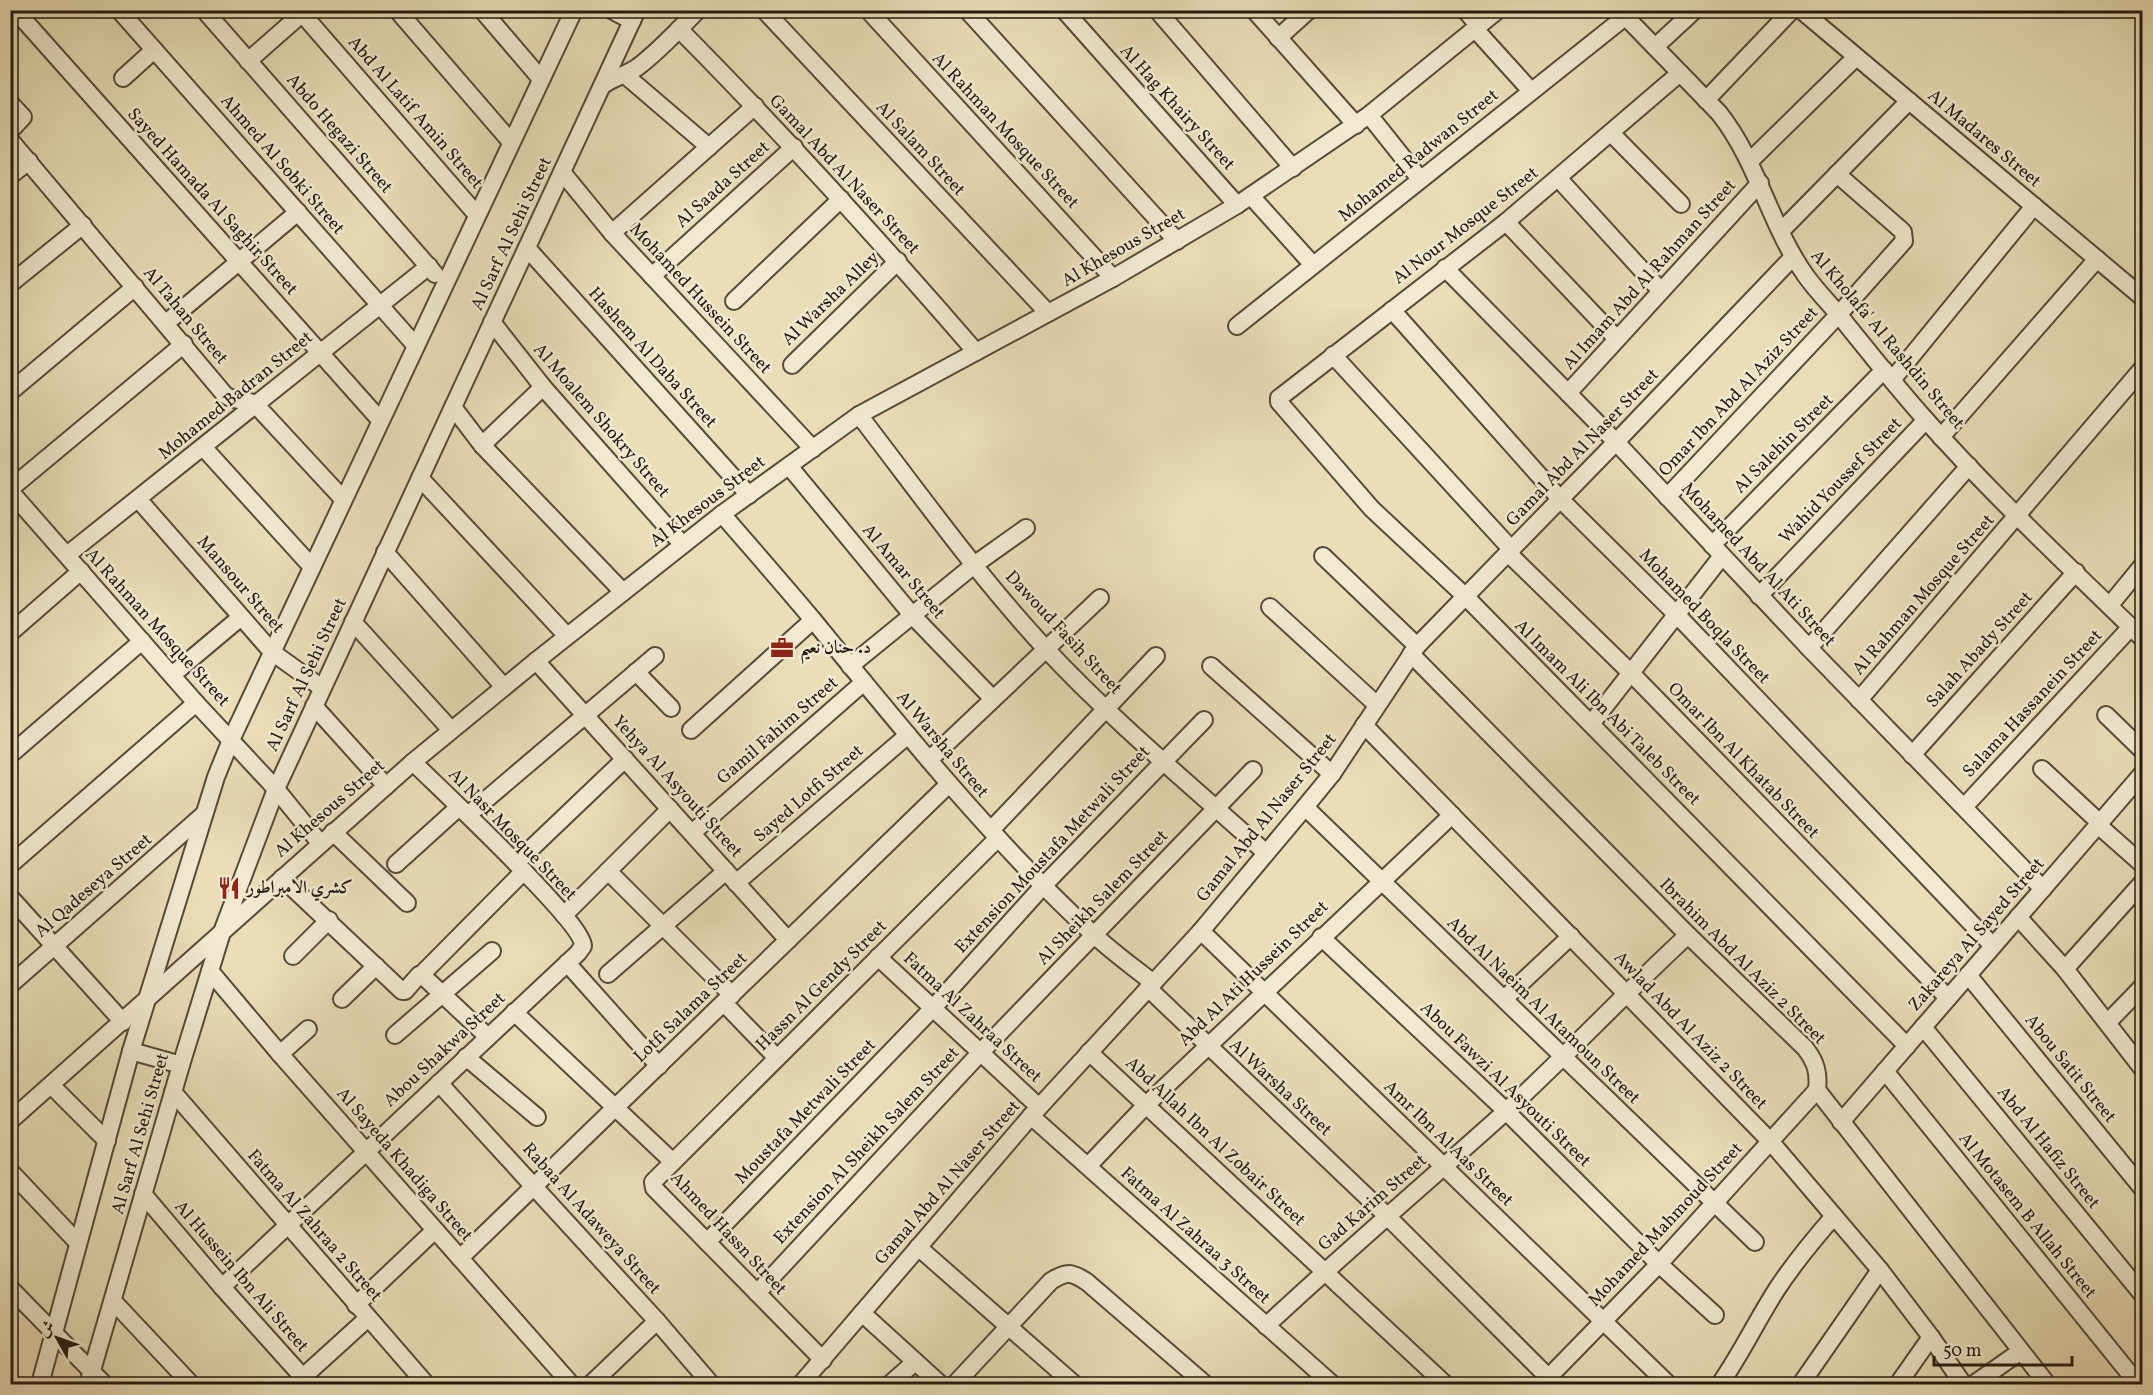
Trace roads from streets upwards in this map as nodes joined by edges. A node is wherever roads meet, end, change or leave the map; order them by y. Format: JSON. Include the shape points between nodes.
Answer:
{"nodes":[{"id":1,"x":15,"y":10,"type":"edge"},
{"id":2,"x":119,"y":10,"type":"edge"},
{"id":3,"x":204,"y":10,"type":"edge"},
{"id":4,"x":397,"y":10,"type":"edge"},
{"id":5,"x":482,"y":10,"type":"edge"},
{"id":6,"x":574,"y":10,"type":"edge"},
{"id":7,"x":611,"y":10,"type":"edge"},
{"id":8,"x":698,"y":10,"type":"edge"},
{"id":9,"x":764,"y":10,"type":"edge"},
{"id":10,"x":868,"y":10,"type":"edge"},
{"id":11,"x":967,"y":10,"type":"edge"},
{"id":12,"x":1064,"y":10,"type":"edge"},
{"id":13,"x":1157,"y":10,"type":"edge"},
{"id":14,"x":1254,"y":10,"type":"edge"},
{"id":15,"x":1309,"y":10,"type":"edge"},
{"id":16,"x":1465,"y":10,"type":"edge"},
{"id":17,"x":1498,"y":10,"type":"edge"},
{"id":18,"x":1695,"y":10,"type":"edge"},
{"id":19,"x":1792,"y":10,"type":"edge"},
{"id":20,"x":1801,"y":10,"type":"edge"},
{"id":21,"x":302,"y":12,"type":"edge"},
{"id":22,"x":1622,"y":14,"type":"edge"},
{"id":23,"x":635,"y":16,"type":"edge"},
{"id":24,"x":1477,"y":28,"type":"junction"},
{"id":25,"x":679,"y":29,"type":"junction"},
{"id":26,"x":1278,"y":38,"type":"junction"},
{"id":27,"x":1655,"y":48,"type":"junction"},
{"id":28,"x":154,"y":50,"type":"junction"},
{"id":29,"x":1856,"y":57,"type":"junction"},
{"id":30,"x":248,"y":61,"type":"junction"},
{"id":31,"x":1680,"y":73,"type":"junction"},
{"id":32,"x":625,"y":75,"type":"junction"},
{"id":33,"x":123,"y":78,"type":"dead end"},
{"id":34,"x":541,"y":79,"type":"junction"},
{"id":35,"x":602,"y":86,"type":"junction"},
{"id":36,"x":1531,"y":92,"type":"junction"},
{"id":37,"x":1706,"y":100,"type":"junction"},
{"id":38,"x":1909,"y":101,"type":"junction"},
{"id":39,"x":10,"y":104,"type":"edge"},
{"id":40,"x":755,"y":106,"type":"junction"},
{"id":41,"x":1363,"y":120,"type":"junction"},
{"id":42,"x":10,"y":131,"type":"edge"},
{"id":43,"x":1611,"y":133,"type":"junction"},
{"id":44,"x":10,"y":140,"type":"edge"},
{"id":45,"x":512,"y":142,"type":"junction"},
{"id":46,"x":709,"y":147,"type":"junction"},
{"id":47,"x":794,"y":147,"type":"junction"},
{"id":48,"x":29,"y":161,"type":"junction"},
{"id":49,"x":1750,"y":161,"type":"junction"},
{"id":50,"x":1293,"y":168,"type":"junction"},
{"id":51,"x":562,"y":172,"type":"junction"},
{"id":52,"x":1837,"y":174,"type":"junction"},
{"id":53,"x":10,"y":176,"type":"edge"},
{"id":54,"x":1558,"y":178,"type":"junction"},
{"id":55,"x":1420,"y":179,"type":"junction"},
{"id":56,"x":1760,"y":183,"type":"junction"},
{"id":57,"x":842,"y":199,"type":"junction"},
{"id":58,"x":1244,"y":201,"type":"junction"},
{"id":59,"x":1681,"y":204,"type":"dead end"},
{"id":60,"x":2034,"y":206,"type":"junction"},
{"id":61,"x":298,"y":212,"type":"junction"},
{"id":62,"x":477,"y":215,"type":"junction"},
{"id":63,"x":1506,"y":222,"type":"junction"},
{"id":64,"x":82,"y":225,"type":"junction"},
{"id":65,"x":1781,"y":231,"type":"junction"},
{"id":66,"x":612,"y":233,"type":"junction"},
{"id":67,"x":1177,"y":241,"type":"junction"},
{"id":68,"x":527,"y":248,"type":"junction"},
{"id":69,"x":1793,"y":257,"type":"junction"},
{"id":70,"x":2097,"y":259,"type":"junction"},
{"id":71,"x":898,"y":261,"type":"junction"},
{"id":72,"x":239,"y":262,"type":"junction"},
{"id":73,"x":1313,"y":265,"type":"junction"},
{"id":74,"x":429,"y":266,"type":"junction"},
{"id":75,"x":1445,"y":268,"type":"junction"},
{"id":76,"x":652,"y":276,"type":"junction"},
{"id":77,"x":1113,"y":278,"type":"junction"},
{"id":78,"x":444,"y":283,"type":"junction"},
{"id":79,"x":10,"y":284,"type":"edge"},
{"id":80,"x":135,"y":287,"type":"junction"},
{"id":81,"x":1661,"y":291,"type":"junction"},
{"id":82,"x":2142,"y":297,"type":"edge"},
{"id":83,"x":734,"y":301,"type":"dead end"},
{"id":84,"x":380,"y":305,"type":"junction"},
{"id":85,"x":1392,"y":310,"type":"junction"},
{"id":86,"x":1048,"y":313,"type":"junction"},
{"id":87,"x":1839,"y":314,"type":"junction"},
{"id":88,"x":492,"y":322,"type":"junction"},
{"id":89,"x":166,"y":323,"type":"junction"},
{"id":90,"x":1237,"y":326,"type":"dead end"},
{"id":91,"x":1617,"y":339,"type":"junction"},
{"id":92,"x":184,"y":344,"type":"junction"},
{"id":93,"x":415,"y":345,"type":"junction"},
{"id":94,"x":976,"y":352,"type":"junction"},
{"id":95,"x":320,"y":353,"type":"junction"},
{"id":96,"x":1333,"y":355,"type":"junction"},
{"id":97,"x":792,"y":365,"type":"dead end"},
{"id":98,"x":2142,"y":369,"type":"edge"},
{"id":99,"x":1888,"y":375,"type":"junction"},
{"id":100,"x":543,"y":387,"type":"junction"},
{"id":101,"x":10,"y":392,"type":"edge"},
{"id":102,"x":1568,"y":393,"type":"junction"},
{"id":103,"x":255,"y":404,"type":"junction"},
{"id":104,"x":453,"y":407,"type":"junction"},
{"id":105,"x":1281,"y":407,"type":"joint"},
{"id":106,"x":859,"y":415,"type":"junction"},
{"id":107,"x":380,"y":420,"type":"junction"},
{"id":108,"x":1926,"y":420,"type":"junction"},
{"id":109,"x":1941,"y":437,"type":"junction"},
{"id":110,"x":1616,"y":442,"type":"junction"},
{"id":111,"x":482,"y":445,"type":"junction"},
{"id":112,"x":203,"y":447,"type":"junction"},
{"id":113,"x":813,"y":449,"type":"junction"},
{"id":114,"x":789,"y":466,"type":"junction"},
{"id":115,"x":1969,"y":466,"type":"junction"},
{"id":116,"x":420,"y":478,"type":"junction"},
{"id":117,"x":749,"y":495,"type":"junction"},
{"id":118,"x":1666,"y":496,"type":"junction"},
{"id":119,"x":13,"y":498,"type":"edge"},
{"id":120,"x":138,"y":499,"type":"junction"},
{"id":121,"x":343,"y":499,"type":"junction"},
{"id":122,"x":1561,"y":500,"type":"junction"},
{"id":123,"x":722,"y":514,"type":"junction"},
{"id":124,"x":2019,"y":516,"type":"junction"},
{"id":125,"x":1026,"y":528,"type":"dead end"},
{"id":126,"x":682,"y":544,"type":"junction"},
{"id":127,"x":1510,"y":551,"type":"junction"},
{"id":128,"x":1717,"y":551,"type":"junction"},
{"id":129,"x":385,"y":552,"type":"junction"},
{"id":130,"x":67,"y":555,"type":"junction"},
{"id":131,"x":1323,"y":556,"type":"dead end"},
{"id":132,"x":974,"y":565,"type":"junction"},
{"id":133,"x":2142,"y":566,"type":"edge"},
{"id":134,"x":312,"y":567,"type":"junction"},
{"id":135,"x":81,"y":571,"type":"junction"},
{"id":136,"x":2076,"y":572,"type":"junction"},
{"id":137,"x":623,"y":592,"type":"junction"},
{"id":138,"x":1465,"y":596,"type":"junction"},
{"id":139,"x":1759,"y":596,"type":"junction"},
{"id":140,"x":1100,"y":598,"type":"dead end"},
{"id":141,"x":2110,"y":605,"type":"junction"},
{"id":142,"x":1270,"y":607,"type":"dead end"},
{"id":143,"x":912,"y":615,"type":"junction"},
{"id":144,"x":1677,"y":615,"type":"junction"},
{"id":145,"x":241,"y":616,"type":"junction"},
{"id":146,"x":813,"y":620,"type":"junction"},
{"id":147,"x":353,"y":622,"type":"junction"},
{"id":148,"x":2137,"y":632,"type":"edge"},
{"id":149,"x":10,"y":633,"type":"edge"},
{"id":150,"x":567,"y":636,"type":"junction"},
{"id":151,"x":142,"y":641,"type":"junction"},
{"id":152,"x":1809,"y":648,"type":"junction"},
{"id":153,"x":1046,"y":649,"type":"junction"},
{"id":154,"x":1414,"y":650,"type":"junction"},
{"id":155,"x":272,"y":652,"type":"junction"},
{"id":156,"x":655,"y":656,"type":"dead end"},
{"id":157,"x":1156,"y":656,"type":"dead end"},
{"id":158,"x":537,"y":661,"type":"junction"},
{"id":159,"x":850,"y":666,"type":"junction"},
{"id":160,"x":1211,"y":666,"type":"dead end"},
{"id":161,"x":636,"y":672,"type":"junction"},
{"id":162,"x":1631,"y":673,"type":"junction"},
{"id":163,"x":172,"y":675,"type":"junction"},
{"id":164,"x":864,"y":682,"type":"junction"},
{"id":165,"x":504,"y":687,"type":"junction"},
{"id":166,"x":322,"y":688,"type":"junction"},
{"id":167,"x":993,"y":699,"type":"junction"},
{"id":168,"x":1859,"y":700,"type":"junction"},
{"id":169,"x":196,"y":703,"type":"junction"},
{"id":170,"x":1377,"y":705,"type":"junction"},
{"id":171,"x":314,"y":706,"type":"junction"},
{"id":172,"x":670,"y":708,"type":"dead end"},
{"id":173,"x":1106,"y":709,"type":"junction"},
{"id":174,"x":585,"y":715,"type":"junction"},
{"id":175,"x":2106,"y":715,"type":"dead end"},
{"id":176,"x":1204,"y":720,"type":"dead end"},
{"id":177,"x":1364,"y":724,"type":"junction"},
{"id":178,"x":1591,"y":724,"type":"junction"},
{"id":179,"x":451,"y":730,"type":"junction"},
{"id":180,"x":690,"y":730,"type":"dead end"},
{"id":181,"x":908,"y":735,"type":"junction"},
{"id":182,"x":231,"y":740,"type":"junction"},
{"id":183,"x":2142,"y":750,"type":"edge"},
{"id":184,"x":1912,"y":754,"type":"junction"},
{"id":185,"x":10,"y":755,"type":"edge"},
{"id":186,"x":625,"y":759,"type":"junction"},
{"id":187,"x":929,"y":760,"type":"junction"},
{"id":188,"x":1164,"y":761,"type":"junction"},
{"id":189,"x":413,"y":762,"type":"junction"},
{"id":190,"x":2042,"y":769,"type":"dead end"},
{"id":191,"x":1253,"y":770,"type":"dead end"},
{"id":192,"x":1332,"y":774,"type":"junction"},
{"id":193,"x":2142,"y":774,"type":"edge"},
{"id":194,"x":949,"y":784,"type":"junction"},
{"id":195,"x":386,"y":786,"type":"junction"},
{"id":196,"x":276,"y":789,"type":"junction"},
{"id":197,"x":1305,"y":807,"type":"junction"},
{"id":198,"x":1964,"y":807,"type":"junction"},
{"id":199,"x":1216,"y":808,"type":"junction"},
{"id":200,"x":670,"y":809,"type":"junction"},
{"id":201,"x":464,"y":811,"type":"junction"},
{"id":202,"x":203,"y":815,"type":"junction"},
{"id":203,"x":1452,"y":815,"type":"junction"},
{"id":204,"x":2099,"y":824,"type":"junction"},
{"id":205,"x":333,"y":832,"type":"junction"},
{"id":206,"x":692,"y":833,"type":"junction"},
{"id":207,"x":994,"y":834,"type":"junction"},
{"id":208,"x":320,"y":843,"type":"junction"},
{"id":209,"x":1266,"y":853,"type":"junction"},
{"id":210,"x":396,"y":864,"type":"dead end"},
{"id":211,"x":2142,"y":864,"type":"edge"},
{"id":212,"x":10,"y":865,"type":"edge"},
{"id":213,"x":520,"y":867,"type":"junction"},
{"id":214,"x":608,"y":871,"type":"junction"},
{"id":215,"x":731,"y":877,"type":"junction"},
{"id":216,"x":282,"y":878,"type":"junction"},
{"id":217,"x":1381,"y":881,"type":"junction"},
{"id":218,"x":2142,"y":883,"type":"edge"},
{"id":219,"x":1043,"y":886,"type":"junction"},
{"id":220,"x":2043,"y":888,"type":"junction"},
{"id":221,"x":10,"y":897,"type":"edge"},
{"id":222,"x":407,"y":903,"type":"dead end"},
{"id":223,"x":564,"y":915,"type":"junction"},
{"id":224,"x":2018,"y":917,"type":"junction"},
{"id":225,"x":329,"y":920,"type":"junction"},
{"id":226,"x":663,"y":926,"type":"junction"},
{"id":227,"x":1201,"y":931,"type":"junction"},
{"id":228,"x":222,"y":932,"type":"junction"},
{"id":229,"x":1094,"y":935,"type":"junction"},
{"id":230,"x":1688,"y":935,"type":"junction"},
{"id":231,"x":1571,"y":936,"type":"junction"},
{"id":232,"x":1321,"y":937,"type":"junction"},
{"id":233,"x":581,"y":938,"type":"joint"},
{"id":234,"x":788,"y":940,"type":"junction"},
{"id":235,"x":55,"y":946,"type":"junction"},
{"id":236,"x":1993,"y":946,"type":"junction"},
{"id":237,"x":492,"y":951,"type":"dead end"},
{"id":238,"x":293,"y":956,"type":"dead end"},
{"id":239,"x":878,"y":957,"type":"junction"},
{"id":240,"x":567,"y":963,"type":"junction"},
{"id":241,"x":376,"y":966,"type":"junction"},
{"id":242,"x":2065,"y":969,"type":"junction"},
{"id":243,"x":210,"y":970,"type":"junction"},
{"id":244,"x":608,"y":974,"type":"dead end"},
{"id":245,"x":421,"y":975,"type":"junction"},
{"id":246,"x":1968,"y":975,"type":"junction"},
{"id":247,"x":1150,"y":985,"type":"junction"},
{"id":248,"x":10,"y":986,"type":"edge"},
{"id":249,"x":2142,"y":987,"type":"edge"},
{"id":250,"x":1264,"y":993,"type":"junction"},
{"id":251,"x":1626,"y":993,"type":"junction"},
{"id":252,"x":442,"y":994,"type":"junction"},
{"id":253,"x":1948,"y":998,"type":"junction"},
{"id":254,"x":342,"y":999,"type":"dead end"},
{"id":255,"x":728,"y":999,"type":"junction"},
{"id":256,"x":1504,"y":999,"type":"junction"},
{"id":257,"x":147,"y":1000,"type":"junction"},
{"id":258,"x":933,"y":1008,"type":"junction"},
{"id":259,"x":514,"y":1012,"type":"junction"},
{"id":260,"x":123,"y":1022,"type":"junction"},
{"id":261,"x":2108,"y":1022,"type":"junction"},
{"id":262,"x":1923,"y":1027,"type":"junction"},
{"id":263,"x":308,"y":1029,"type":"dead end"},
{"id":264,"x":395,"y":1035,"type":"dead end"},
{"id":265,"x":488,"y":1036,"type":"junction"},
{"id":266,"x":1208,"y":1046,"type":"junction"},
{"id":267,"x":1907,"y":1046,"type":"junction"},
{"id":268,"x":131,"y":1051,"type":"junction"},
{"id":269,"x":981,"y":1052,"type":"junction"},
{"id":270,"x":1089,"y":1052,"type":"junction"},
{"id":271,"x":280,"y":1054,"type":"junction"},
{"id":272,"x":1562,"y":1056,"type":"junction"},
{"id":273,"x":466,"y":1058,"type":"junction"},
{"id":274,"x":777,"y":1058,"type":"junction"},
{"id":275,"x":181,"y":1065,"type":"junction"},
{"id":276,"x":659,"y":1066,"type":"junction"},
{"id":277,"x":2142,"y":1068,"type":"edge"},
{"id":278,"x":1885,"y":1071,"type":"junction"},
{"id":279,"x":439,"y":1083,"type":"junction"},
{"id":280,"x":51,"y":1084,"type":"junction"},
{"id":281,"x":1816,"y":1090,"type":"junction"},
{"id":282,"x":173,"y":1092,"type":"junction"},
{"id":283,"x":1146,"y":1105,"type":"junction"},
{"id":284,"x":615,"y":1108,"type":"junction"},
{"id":285,"x":1035,"y":1111,"type":"junction"},
{"id":286,"x":1506,"y":1111,"type":"junction"},
{"id":287,"x":537,"y":1117,"type":"dead end"},
{"id":288,"x":10,"y":1121,"type":"edge"},
{"id":289,"x":1841,"y":1122,"type":"junction"},
{"id":290,"x":106,"y":1141,"type":"junction"},
{"id":291,"x":1770,"y":1142,"type":"junction"},
{"id":292,"x":366,"y":1151,"type":"junction"},
{"id":293,"x":673,"y":1162,"type":"junction"},
{"id":294,"x":1088,"y":1166,"type":"junction"},
{"id":295,"x":1443,"y":1167,"type":"junction"},
{"id":296,"x":10,"y":1170,"type":"edge"},
{"id":297,"x":534,"y":1186,"type":"junction"},
{"id":298,"x":2142,"y":1188,"type":"edge"},
{"id":299,"x":143,"y":1194,"type":"junction"},
{"id":300,"x":1715,"y":1203,"type":"junction"},
{"id":301,"x":1387,"y":1216,"type":"junction"},
{"id":302,"x":1834,"y":1216,"type":"junction"},
{"id":303,"x":288,"y":1225,"type":"junction"},
{"id":304,"x":435,"y":1230,"type":"junction"},
{"id":305,"x":707,"y":1242,"type":"junction"},
{"id":306,"x":1755,"y":1242,"type":"dead end"},
{"id":307,"x":78,"y":1243,"type":"junction"},
{"id":308,"x":918,"y":1247,"type":"junction"},
{"id":309,"x":460,"y":1258,"type":"junction"},
{"id":310,"x":1659,"y":1264,"type":"junction"},
{"id":311,"x":1880,"y":1270,"type":"junction"},
{"id":312,"x":1324,"y":1272,"type":"junction"},
{"id":313,"x":222,"y":1287,"type":"junction"},
{"id":314,"x":10,"y":1288,"type":"edge"},
{"id":315,"x":757,"y":1293,"type":"junction"},
{"id":316,"x":2142,"y":1294,"type":"edge"},
{"id":317,"x":112,"y":1301,"type":"junction"},
{"id":318,"x":356,"y":1305,"type":"junction"},
{"id":319,"x":862,"y":1313,"type":"junction"},
{"id":320,"x":1715,"y":1316,"type":"dead end"},
{"id":321,"x":368,"y":1318,"type":"junction"},
{"id":322,"x":657,"y":1321,"type":"junction"},
{"id":323,"x":1603,"y":1321,"type":"junction"},
{"id":324,"x":1266,"y":1326,"type":"junction"},
{"id":325,"x":1008,"y":1327,"type":"junction"},
{"id":326,"x":54,"y":1332,"type":"junction"},
{"id":327,"x":1931,"y":1337,"type":"junction"},
{"id":328,"x":2021,"y":1351,"type":"junction"},
{"id":329,"x":823,"y":1360,"type":"junction"},
{"id":330,"x":915,"y":1362,"type":"junction"},
{"id":331,"x":90,"y":1378,"type":"edge"},
{"id":332,"x":306,"y":1381,"type":"edge"},
{"id":333,"x":1548,"y":1382,"type":"edge"},
{"id":334,"x":40,"y":1384,"type":"edge"},
{"id":335,"x":104,"y":1384,"type":"edge"},
{"id":336,"x":191,"y":1384,"type":"edge"},
{"id":337,"x":426,"y":1384,"type":"edge"},
{"id":338,"x":571,"y":1384,"type":"edge"},
{"id":339,"x":591,"y":1384,"type":"edge"},
{"id":340,"x":711,"y":1384,"type":"edge"},
{"id":341,"x":801,"y":1384,"type":"edge"},
{"id":342,"x":890,"y":1384,"type":"edge"},
{"id":343,"x":940,"y":1384,"type":"edge"},
{"id":344,"x":955,"y":1384,"type":"edge"},
{"id":345,"x":1074,"y":1384,"type":"edge"},
{"id":346,"x":1205,"y":1384,"type":"edge"},
{"id":347,"x":1332,"y":1384,"type":"edge"},
{"id":348,"x":1445,"y":1384,"type":"edge"},
{"id":349,"x":1668,"y":1384,"type":"edge"},
{"id":350,"x":1720,"y":1384,"type":"edge"},
{"id":351,"x":1802,"y":1384,"type":"edge"},
{"id":352,"x":1898,"y":1384,"type":"edge"},
{"id":353,"x":1964,"y":1384,"type":"edge"},
{"id":354,"x":1974,"y":1384,"type":"edge"},
{"id":355,"x":2047,"y":1384,"type":"edge"},
{"id":356,"x":2139,"y":1384,"type":"edge"}],
"edges":[{"from":1,"to":72,"type":"street","name":"Sayed Hamada Al Saghir Street"},
{"from":2,"to":28,"type":"street","name":"Ahmed Al Sobki Street"},
{"from":3,"to":30,"type":"street","name":"Abdo Hegazi Street"},
{"from":4,"to":45,"type":"street"},
{"from":5,"to":34,"type":"street"},
{"from":6,"to":34,"type":"street","name":"Al Sarf Al Sehi Street"},
{"from":7,"to":23,"type":"street"},
{"from":8,"to":25,"type":"street"},
{"from":9,"to":86,"type":"street","name":"Al Salam Street"},
{"from":10,"to":77,"type":"street","name":"Al Rahman Mosque Street"},
{"from":11,"to":67,"type":"street"},
{"from":12,"to":58,"type":"street","name":"Al Hag Khairy Street"},
{"from":13,"to":50,"type":"street"},
{"from":14,"to":26,"type":"street"},
{"from":15,"to":26,"type":"street"},
{"from":16,"to":24,"type":"street"},
{"from":17,"to":24,"type":"street","name":"Al Khesous Street"},
{"from":18,"to":27,"type":"street"},
{"from":19,"to":37,"type":"street"},
{"from":20,"to":29,"type":"street","name":"Al Madares Street"},
{"from":21,"to":30,"type":"street"},
{"from":21,"to":62,"type":"street","name":"Abd Al Latif Amin Street"},
{"from":22,"to":27,"type":"street","name":"Al Kholafa' Al Rashdin Street"},
{"from":22,"to":36,"type":"street","name":"Mohamed Radwan Street"},
{"from":23,"to":35,"type":"street","name":"Al Sarf Al Sehi Street"},
{"from":24,"to":36,"type":"street"},
{"from":24,"to":41,"type":"street","name":"Al Khesous Street"},
{"from":25,"to":32,"type":"street"},
{"from":25,"to":40,"type":"street","name":"Gamal Abd Al Naser Street"},
{"from":26,"to":41,"type":"street"},
{"from":27,"to":31,"type":"street","name":"Al Kholafa' Al Rashdin Street"},
{"from":28,"to":33,"type":"street"},
{"from":28,"to":61,"type":"street","name":"Ahmed Al Sobki Street"},
{"from":29,"to":38,"type":"street","name":"Al Madares Street"},
{"from":29,"to":49,"type":"street"},
{"from":30,"to":74,"type":"street","name":"Abdo Hegazi Street"},
{"from":31,"to":37,"type":"street","name":"Al Kholafa' Al Rashdin Street"},
{"from":31,"to":43,"type":"street","name":"Al Nour Mosque Street"},
{"from":32,"to":35,"type":"street"},
{"from":32,"to":46,"type":"street"},
{"from":34,"to":45,"type":"street","name":"Al Sarf Al Sehi Street"},
{"from":35,"to":51,"type":"street","name":"Al Sarf Al Sehi Street"},
{"from":36,"to":55,"type":"street","name":"Mohamed Radwan Street"},
{"from":37,"to":49,"type":"street","name":"Al Kholafa' Al Rashdin Street","via":[[1731,128]]},
{"from":38,"to":52,"type":"street"},
{"from":38,"to":60,"type":"street","name":"Al Madares Street"},
{"from":39,"to":42,"type":"street","via":[[23,117]]},
{"from":40,"to":46,"type":"street"},
{"from":40,"to":47,"type":"street","name":"Gamal Abd Al Naser Street"},
{"from":41,"to":50,"type":"street","name":"Al Khesous Street"},
{"from":41,"to":55,"type":"street"},
{"from":43,"to":54,"type":"street","name":"Al Nour Mosque Street"},
{"from":43,"to":59,"type":"street"},
{"from":44,"to":48,"type":"street","name":"Al Tahan Street"},
{"from":45,"to":62,"type":"street","name":"Al Sarf Al Sehi Street"},
{"from":46,"to":66,"type":"street"},
{"from":47,"to":57,"type":"street","name":"Gamal Abd Al Naser Street"},
{"from":47,"to":76,"type":"street","name":"Al Saada Street"},
{"from":48,"to":53,"type":"street"},
{"from":48,"to":64,"type":"street","name":"Al Tahan Street"},
{"from":49,"to":56,"type":"street","name":"Al Kholafa' Al Rashdin Street"},
{"from":50,"to":58,"type":"street","name":"Al Khesous Street"},
{"from":51,"to":66,"type":"street","name":"Mohamed Hussein Street"},
{"from":51,"to":68,"type":"street","name":"Al Sarf Al Sehi Street"},
{"from":52,"to":65,"type":"street"},
{"from":52,"to":87,"type":"street","name":"Omar Ibn Abd Al Aziz Street","via":[[1900,229],[1904,237]]},
{"from":54,"to":63,"type":"street","name":"Al Nour Mosque Street"},
{"from":54,"to":81,"type":"street"},
{"from":55,"to":73,"type":"street","name":"Mohamed Radwan Street"},
{"from":56,"to":65,"type":"street","name":"Al Kholafa' Al Rashdin Street"},
{"from":56,"to":81,"type":"street","name":"Al Imam Abd Al Rahman Street"},
{"from":57,"to":71,"type":"street","name":"Gamal Abd Al Naser Street"},
{"from":57,"to":83,"type":"street"},
{"from":58,"to":67,"type":"street","name":"Al Khesous Street"},
{"from":58,"to":73,"type":"street","name":"Al Hag Khairy Street"},
{"from":60,"to":70,"type":"street","name":"Al Madares Street"},
{"from":60,"to":99,"type":"street","name":"Al Salehin Street"},
{"from":61,"to":72,"type":"street"},
{"from":61,"to":84,"type":"street","name":"Ahmed Al Sobki Street"},
{"from":62,"to":78,"type":"street","name":"Al Sarf Al Sehi Street"},
{"from":63,"to":75,"type":"street","name":"Al Nour Mosque Street"},
{"from":63,"to":91,"type":"street"},
{"from":64,"to":79,"type":"street"},
{"from":64,"to":80,"type":"street","name":"Al Tahan Street"},
{"from":65,"to":69,"type":"street","name":"Al Kholafa' Al Rashdin Street"},
{"from":66,"to":76,"type":"street","name":"Mohamed Hussein Street"},
{"from":67,"to":77,"type":"street","name":"Al Khesous Street"},
{"from":68,"to":88,"type":"street","name":"Al Sarf Al Sehi Street"},
{"from":68,"to":117,"type":"street","name":"Hashem Al Daba Street"},
{"from":69,"to":87,"type":"street","name":"Al Kholafa' Al Rashdin Street"},
{"from":69,"to":110,"type":"street","name":"Gamal Abd Al Naser Street"},
{"from":70,"to":82,"type":"street","name":"Al Madares Street"},
{"from":70,"to":109,"type":"street"},
{"from":71,"to":94,"type":"street","name":"Gamal Abd Al Naser Street"},
{"from":71,"to":97,"type":"street","name":"Al Warsha Alley"},
{"from":72,"to":89,"type":"street"},
{"from":72,"to":95,"type":"street","name":"Sayed Hamada Al Saghir Street"},
{"from":73,"to":90,"type":"street","name":"Mohamed Radwan Street"},
{"from":74,"to":78,"type":"street","name":"Abdo Hegazi Street"},
{"from":74,"to":84,"type":"street","name":"Mohamed Badran Street"},
{"from":75,"to":85,"type":"street","name":"Al Nour Mosque Street"},
{"from":75,"to":102,"type":"street","name":"Mohamed Abd Al Ati Street"},
{"from":76,"to":113,"type":"street","name":"Mohamed Hussein Street"},
{"from":77,"to":86,"type":"street","name":"Al Khesous Street"},
{"from":78,"to":93,"type":"street","name":"Al Sarf Al Sehi Street"},
{"from":80,"to":89,"type":"street","name":"Al Tahan Street"},
{"from":80,"to":101,"type":"street"},
{"from":81,"to":91,"type":"street","name":"Al Imam Abd Al Rahman Street"},
{"from":84,"to":93,"type":"street","name":"Ahmed Al Sobki Street"},
{"from":84,"to":95,"type":"street","name":"Mohamed Badran Street"},
{"from":85,"to":96,"type":"street","name":"Al Nour Mosque Street"},
{"from":85,"to":122,"type":"street","name":"Mohamed Boqla Street"},
{"from":86,"to":94,"type":"street","name":"Al Khesous Street"},
{"from":87,"to":99,"type":"street","name":"Al Kholafa' Al Rashdin Street"},
{"from":87,"to":118,"type":"street","name":"Omar Ibn Abd Al Aziz Street"},
{"from":88,"to":100,"type":"street","name":"Al Moalem Shokry Street"},
{"from":88,"to":104,"type":"street","name":"Al Sarf Al Sehi Street"},
{"from":89,"to":92,"type":"street","name":"Al Tahan Street"},
{"from":91,"to":102,"type":"street","name":"Al Imam Abd Al Rahman Street"},
{"from":92,"to":103,"type":"street","name":"Al Tahan Street","via":[[225,395]]},
{"from":92,"to":119,"type":"street"},
{"from":93,"to":107,"type":"street","name":"Al Sarf Al Sehi Street"},
{"from":94,"to":106,"type":"street","name":"Al Khesous Street"},
{"from":95,"to":103,"type":"street","name":"Mohamed Badran Street"},
{"from":95,"to":107,"type":"street","name":"Sayed Hamada Al Saghir Street"},
{"from":96,"to":105,"type":"street","name":"Al Nour Mosque Street","via":[[1279,398]]},
{"from":96,"to":127,"type":"street","name":"Omar Ibn Al Khatab Street"},
{"from":98,"to":124,"type":"street"},
{"from":99,"to":108,"type":"street","name":"Al Kholafa' Al Rashdin Street"},
{"from":99,"to":128,"type":"street","name":"Al Salehin Street"},
{"from":100,"to":111,"type":"street"},
{"from":100,"to":126,"type":"street","name":"Al Moalem Shokry Street"},
{"from":102,"to":110,"type":"street","name":"Mohamed Abd Al Ati Street"},
{"from":103,"to":112,"type":"street","name":"Mohamed Badran Street"},
{"from":103,"to":121,"type":"street"},
{"from":104,"to":111,"type":"street"},
{"from":104,"to":116,"type":"street","name":"Al Sarf Al Sehi Street"},
{"from":105,"to":138,"type":"street","name":"Al Imam Ali Ibn Abi Taleb Street","via":[[1372,509]]},
{"from":106,"to":113,"type":"street","name":"Al Khesous Street"},
{"from":106,"to":132,"type":"street","name":"Dawoud Fasih Street"},
{"from":107,"to":121,"type":"street","name":"Al Sarf Al Sehi Street"},
{"from":108,"to":109,"type":"street","name":"Al Kholafa' Al Rashdin Street"},
{"from":108,"to":139,"type":"street","name":"Wahid Youssef Street"},
{"from":109,"to":115,"type":"street","name":"Al Kholafa' Al Rashdin Street"},
{"from":110,"to":118,"type":"street","name":"Mohamed Abd Al Ati Street"},
{"from":110,"to":122,"type":"street","name":"Gamal Abd Al Naser Street"},
{"from":111,"to":137,"type":"street"},
{"from":112,"to":120,"type":"street","name":"Mohamed Badran Street"},
{"from":112,"to":134,"type":"street"},
{"from":113,"to":114,"type":"street","name":"Al Khesous Street"},
{"from":114,"to":117,"type":"street","name":"Al Khesous Street"},
{"from":114,"to":143,"type":"street","name":"Al Amar Street"},
{"from":115,"to":124,"type":"street","name":"Al Kholafa' Al Rashdin Street"},
{"from":115,"to":152,"type":"street"},
{"from":116,"to":129,"type":"street","name":"Al Sarf Al Sehi Street"},
{"from":116,"to":150,"type":"street"},
{"from":117,"to":123,"type":"street","name":"Al Khesous Street"},
{"from":118,"to":128,"type":"street","name":"Mohamed Abd Al Ati Street"},
{"from":119,"to":130,"type":"street","name":"Al Rahman Mosque Street"},
{"from":120,"to":130,"type":"street","name":"Mohamed Badran Street"},
{"from":120,"to":145,"type":"street","name":"Mansour Street"},
{"from":121,"to":134,"type":"street","name":"Al Sarf Al Sehi Street"},
{"from":122,"to":127,"type":"street","name":"Gamal Abd Al Naser Street"},
{"from":122,"to":144,"type":"street","name":"Mohamed Boqla Street"},
{"from":123,"to":126,"type":"street","name":"Al Khesous Street"},
{"from":123,"to":146,"type":"street","name":"Al Warsha Street"},
{"from":124,"to":136,"type":"street","name":"Al Kholafa' Al Rashdin Street"},
{"from":124,"to":168,"type":"street","name":"Al Rahman Mosque Street"},
{"from":125,"to":132,"type":"street"},
{"from":126,"to":137,"type":"street","name":"Al Khesous Street"},
{"from":127,"to":138,"type":"street","name":"Gamal Abd Al Naser Street"},
{"from":127,"to":162,"type":"street","name":"Omar Ibn Al Khatab Street"},
{"from":128,"to":139,"type":"street","name":"Mohamed Abd Al Ati Street"},
{"from":128,"to":144,"type":"street","name":"Al Salehin Street"},
{"from":129,"to":147,"type":"street","name":"Al Sarf Al Sehi Street"},
{"from":129,"to":165,"type":"street"},
{"from":130,"to":135,"type":"street","name":"Al Rahman Mosque Street"},
{"from":131,"to":154,"type":"street","name":"Ibrahim Abd Al Aziz 2 Street"},
{"from":132,"to":143,"type":"street"},
{"from":132,"to":153,"type":"street","name":"Dawoud Fasih Street"},
{"from":133,"to":141,"type":"street"},
{"from":134,"to":155,"type":"street","name":"Al Sarf Al Sehi Street"},
{"from":135,"to":149,"type":"street"},
{"from":135,"to":151,"type":"street","name":"Al Rahman Mosque Street"},
{"from":136,"to":141,"type":"street","name":"Al Kholafa' Al Rashdin Street"},
{"from":136,"to":184,"type":"street","name":"Salah Abady Street"},
{"from":137,"to":150,"type":"street","name":"Al Khesous Street"},
{"from":138,"to":154,"type":"street","name":"Gamal Abd Al Naser Street"},
{"from":138,"to":178,"type":"street","name":"Al Imam Ali Ibn Abi Taleb Street"},
{"from":139,"to":152,"type":"street","name":"Mohamed Abd Al Ati Street"},
{"from":140,"to":153,"type":"street"},
{"from":141,"to":148,"type":"street","name":"Al Kholafa' Al Rashdin Street"},
{"from":142,"to":170,"type":"street"},
{"from":143,"to":159,"type":"street"},
{"from":143,"to":167,"type":"street","name":"Al Amar Street"},
{"from":144,"to":162,"type":"street","name":"Al Salehin Street"},
{"from":144,"to":236,"type":"street","name":"Mohamed Boqla Street"},
{"from":145,"to":155,"type":"street","name":"Mansour Street"},
{"from":145,"to":163,"type":"street"},
{"from":146,"to":159,"type":"street","name":"Al Warsha Street"},
{"from":146,"to":180,"type":"street"},
{"from":147,"to":166,"type":"street","name":"Al Sarf Al Sehi Street"},
{"from":147,"to":179,"type":"street"},
{"from":148,"to":198,"type":"street","name":"Salama Hassanein Street"},
{"from":150,"to":158,"type":"street","name":"Al Khesous Street"},
{"from":151,"to":163,"type":"street","name":"Al Rahman Mosque Street"},
{"from":151,"to":185,"type":"street"},
{"from":152,"to":168,"type":"street","name":"Mohamed Abd Al Ati Street"},
{"from":153,"to":167,"type":"street"},
{"from":153,"to":173,"type":"street","name":"Dawoud Fasih Street"},
{"from":154,"to":170,"type":"street","name":"Gamal Abd Al Naser Street"},
{"from":154,"to":230,"type":"street","name":"Ibrahim Abd Al Aziz 2 Street"},
{"from":155,"to":166,"type":"street","name":"Mansour Street"},
{"from":155,"to":182,"type":"street","name":"Al Sarf Al Sehi Street"},
{"from":156,"to":161,"type":"street"},
{"from":157,"to":173,"type":"street","name":"Hassn Al Gendy Street"},
{"from":158,"to":165,"type":"street","name":"Al Khesous Street"},
{"from":158,"to":174,"type":"street","name":"Yehya Al Asyouti Street"},
{"from":159,"to":164,"type":"street","name":"Al Warsha Street"},
{"from":160,"to":192,"type":"street"},
{"from":161,"to":172,"type":"street"},
{"from":161,"to":174,"type":"street"},
{"from":162,"to":178,"type":"street","name":"Al Salehin Street"},
{"from":162,"to":253,"type":"street","name":"Omar Ibn Al Khatab Street"},
{"from":163,"to":169,"type":"street","name":"Al Rahman Mosque Street"},
{"from":164,"to":181,"type":"street","name":"Al Warsha Street"},
{"from":164,"to":206,"type":"street","name":"Gamil Fahim Street"},
{"from":165,"to":179,"type":"street","name":"Al Khesous Street"},
{"from":166,"to":171,"type":"street","name":"Al Sarf Al Sehi Street"},
{"from":167,"to":187,"type":"street"},
{"from":168,"to":184,"type":"street","name":"Mohamed Abd Al Ati Street"},
{"from":169,"to":182,"type":"street","name":"Al Rahman Mosque Street"},
{"from":169,"to":212,"type":"street"},
{"from":170,"to":177,"type":"street","name":"Gamal Abd Al Naser Street"},
{"from":171,"to":195,"type":"street"},
{"from":171,"to":196,"type":"street","name":"Al Sarf Al Sehi Street"},
{"from":173,"to":188,"type":"street","name":"Dawoud Fasih Street"},
{"from":173,"to":207,"type":"street","name":"Hassn Al Gendy Street"},
{"from":174,"to":186,"type":"street","name":"Yehya Al Asyouti Street"},
{"from":174,"to":201,"type":"street"},
{"from":175,"to":183,"type":"street"},
{"from":176,"to":188,"type":"street","name":"Extension Moustafa Metwali Street"},
{"from":177,"to":192,"type":"street","name":"Gamal Abd Al Naser Street"},
{"from":177,"to":203,"type":"street","name":"Awlad Abd Al Aziz 2 Street"},
{"from":178,"to":267,"type":"street","name":"Al Imam Ali Ibn Abi Taleb Street"},
{"from":179,"to":189,"type":"street","name":"Al Khesous Street"},
{"from":181,"to":187,"type":"street","name":"Al Warsha Street"},
{"from":181,"to":215,"type":"street","name":"Sayed Lotfi Street"},
{"from":182,"to":196,"type":"street","name":"Al Rahman Mosque Street"},
{"from":182,"to":202,"type":"street","name":"Al Sarf Al Sehi Street"},
{"from":184,"to":198,"type":"street","name":"Mohamed Abd Al Ati Street"},
{"from":186,"to":200,"type":"street","name":"Yehya Al Asyouti Street"},
{"from":186,"to":213,"type":"street"},
{"from":187,"to":194,"type":"street","name":"Al Warsha Street"},
{"from":188,"to":199,"type":"street","name":"Dawoud Fasih Street"},
{"from":188,"to":219,"type":"street","name":"Extension Moustafa Metwali Street"},
{"from":189,"to":195,"type":"street","name":"Al Khesous Street"},
{"from":189,"to":201,"type":"street","name":"Al Nasr Mosque Street"},
{"from":190,"to":204,"type":"street"},
{"from":191,"to":199,"type":"street","name":"Al Sheikh Salem Street"},
{"from":192,"to":197,"type":"street","name":"Gamal Abd Al Naser Street"},
{"from":193,"to":204,"type":"street","name":"Zakareya Al Sayed Street"},
{"from":194,"to":207,"type":"street","name":"Al Warsha Street"},
{"from":194,"to":234,"type":"street","name":"Lotfi Salama Street"},
{"from":195,"to":205,"type":"street","name":"Al Khesous Street"},
{"from":196,"to":208,"type":"street","name":"Al Rahman Mosque Street"},
{"from":196,"to":228,"type":"street","name":"Al Sarf Al Sehi Street"},
{"from":197,"to":209,"type":"street","name":"Gamal Abd Al Naser Street"},
{"from":197,"to":217,"type":"street","name":"Abd Al Naeim Al Atamoun Street"},
{"from":198,"to":220,"type":"street","name":"Mohamed Abd Al Ati Street"},
{"from":199,"to":209,"type":"street","name":"Dawoud Fasih Street"},
{"from":199,"to":229,"type":"street","name":"Al Sheikh Salem Street"},
{"from":200,"to":206,"type":"street","name":"Yehya Al Asyouti Street"},
{"from":200,"to":214,"type":"street"},
{"from":201,"to":210,"type":"street"},
{"from":201,"to":213,"type":"street","name":"Al Nasr Mosque Street"},
{"from":202,"to":235,"type":"street","name":"Al Qadeseya Street"},
{"from":202,"to":257,"type":"street","name":"Al Sarf Al Sehi Street"},
{"from":203,"to":217,"type":"street","name":"Abd Al Ati Hussein Street"},
{"from":203,"to":231,"type":"street","name":"Awlad Abd Al Aziz 2 Street"},
{"from":204,"to":211,"type":"street"},
{"from":204,"to":220,"type":"street","name":"Zakareya Al Sayed Street"},
{"from":205,"to":208,"type":"street","name":"Al Khesous Street"},
{"from":205,"to":222,"type":"street"},
{"from":206,"to":215,"type":"street","name":"Yehya Al Asyouti Street"},
{"from":207,"to":219,"type":"street","name":"Al Warsha Street"},
{"from":207,"to":239,"type":"street","name":"Hassn Al Gendy Street"},
{"from":208,"to":216,"type":"street","name":"Al Khesous Street"},
{"from":209,"to":227,"type":"street","name":"Gamal Abd Al Naser Street"},
{"from":213,"to":223,"type":"street","name":"Al Nasr Mosque Street"},
{"from":213,"to":245,"type":"street"},
{"from":214,"to":223,"type":"street"},
{"from":214,"to":226,"type":"street"},
{"from":215,"to":226,"type":"street","name":"Sayed Lotfi Street"},
{"from":215,"to":234,"type":"street","name":"Yehya Al Asyouti Street"},
{"from":216,"to":225,"type":"street"},
{"from":216,"to":228,"type":"street","name":"Al Khesous Street"},
{"from":217,"to":232,"type":"street","name":"Abd Al Ati Hussein Street"},
{"from":217,"to":256,"type":"street","name":"Abd Al Naeim Al Atamoun Street"},
{"from":218,"to":242,"type":"street"},
{"from":219,"to":229,"type":"street","name":"Al Warsha Street"},
{"from":219,"to":258,"type":"street","name":"Extension Moustafa Metwali Street"},
{"from":220,"to":224,"type":"street","name":"Zakareya Al Sayed Street"},
{"from":221,"to":235,"type":"street"},
{"from":223,"to":233,"type":"street","name":"Al Nasr Mosque Street"},
{"from":224,"to":236,"type":"street","name":"Zakareya Al Sayed Street"},
{"from":224,"to":242,"type":"street"},
{"from":225,"to":238,"type":"street"},
{"from":225,"to":241,"type":"street"},
{"from":226,"to":244,"type":"street","name":"Sayed Lotfi Street"},
{"from":226,"to":255,"type":"street"},
{"from":227,"to":247,"type":"street","name":"Gamal Abd Al Naser Street"},
{"from":227,"to":250,"type":"street","name":"Amr Ibn Al Aas Street"},
{"from":228,"to":243,"type":"street","name":"Al Sarf Al Sehi Street"},
{"from":228,"to":257,"type":"street","name":"Al Khesous Street"},
{"from":229,"to":247,"type":"street","name":"Al Warsha Street"},
{"from":229,"to":269,"type":"street","name":"Al Sheikh Salem Street"},
{"from":230,"to":251,"type":"street","name":"Gad Karim Street"},
{"from":230,"to":281,"type":"street","name":"Ibrahim Abd Al Aziz 2 Street","via":[[1805,1048],[1816,1068]]},
{"from":231,"to":251,"type":"street","name":"Awlad Abd Al Aziz 2 Street"},
{"from":231,"to":256,"type":"street"},
{"from":232,"to":250,"type":"street","name":"Abd Al Ati Hussein Street"},
{"from":232,"to":286,"type":"street","name":"Abou Fawzi Al Asyouti Street"},
{"from":233,"to":240,"type":"street","name":"Abou Shakwa Street","via":[[581,950]]},
{"from":234,"to":255,"type":"street","name":"Lotfi Salama Street"},
{"from":235,"to":248,"type":"street","name":"Al Qadeseya Street"},
{"from":235,"to":260,"type":"street"},
{"from":236,"to":246,"type":"street","name":"Zakareya Al Sayed Street"},
{"from":237,"to":252,"type":"street"},
{"from":239,"to":258,"type":"street","name":"Fatma Al Zahraa Street"},
{"from":239,"to":274,"type":"street","name":"Hassn Al Gendy Street"},
{"from":240,"to":259,"type":"street","name":"Abou Shakwa Street"},
{"from":240,"to":276,"type":"street"},
{"from":241,"to":245,"type":"street","via":[[404,992]]},
{"from":241,"to":254,"type":"street"},
{"from":242,"to":261,"type":"street"},
{"from":243,"to":271,"type":"street","name":"Al Sayeda Khadiga Street"},
{"from":243,"to":275,"type":"street","name":"Al Sarf Al Sehi Street"},
{"from":245,"to":252,"type":"street"},
{"from":246,"to":253,"type":"street","name":"Zakareya Al Sayed Street"},
{"from":246,"to":298,"type":"street","name":"Abou Satit Street"},
{"from":247,"to":266,"type":"street","name":"Al Warsha Street"},
{"from":247,"to":270,"type":"street","name":"Gamal Abd Al Naser Street"},
{"from":249,"to":261,"type":"street"},
{"from":250,"to":266,"type":"street","name":"Abd Al Ati Hussein Street"},
{"from":250,"to":295,"type":"street","name":"Amr Ibn Al Aas Street"},
{"from":251,"to":272,"type":"street","name":"Gad Karim Street"},
{"from":251,"to":291,"type":"street","name":"Awlad Abd Al Aziz 2 Street"},
{"from":252,"to":264,"type":"street"},
{"from":252,"to":265,"type":"street"},
{"from":253,"to":262,"type":"street","name":"Zakareya Al Sayed Street"},
{"from":255,"to":274,"type":"street"},
{"from":255,"to":276,"type":"street","name":"Lotfi Salama Street"},
{"from":256,"to":272,"type":"street","name":"Abd Al Naeim Al Atamoun Street"},
{"from":257,"to":260,"type":"street","name":"Al Khesous Street"},
{"from":257,"to":268,"type":"street","name":"Al Sarf Al Sehi Street"},
{"from":258,"to":269,"type":"street","name":"Fatma Al Zahraa Street"},
{"from":258,"to":305,"type":"street","name":"Moustafa Metwali Street"},
{"from":259,"to":265,"type":"street","name":"Abou Shakwa Street"},
{"from":259,"to":284,"type":"street","name":"Ahmed Hassn Street"},
{"from":260,"to":280,"type":"street","name":"Al Khesous Street"},
{"from":261,"to":277,"type":"street"},
{"from":262,"to":267,"type":"street","name":"Zakareya Al Sayed Street"},
{"from":262,"to":316,"type":"street","name":"Abd Al Hafiz Street"},
{"from":263,"to":271,"type":"street"},
{"from":265,"to":273,"type":"street","name":"Abou Shakwa Street"},
{"from":266,"to":283,"type":"street","name":"Abd Al Ati Hussein Street"},
{"from":266,"to":301,"type":"street","name":"Al Warsha Street"},
{"from":267,"to":278,"type":"street","name":"Zakareya Al Sayed Street"},
{"from":268,"to":275,"type":"street"},
{"from":268,"to":290,"type":"street","name":"Al Sarf Al Sehi Street"},
{"from":269,"to":285,"type":"street","name":"Fatma Al Zahraa Street"},
{"from":269,"to":315,"type":"street","name":"Extension Al Sheikh Salem Street"},
{"from":270,"to":283,"type":"street","name":"Abd Allah Ibn Al Zobair Street"},
{"from":270,"to":285,"type":"street","name":"Gamal Abd Al Naser Street"},
{"from":271,"to":292,"type":"street","name":"Al Sayeda Khadiga Street"},
{"from":272,"to":286,"type":"street","name":"Gad Karim Street"},
{"from":272,"to":300,"type":"street","name":"Abd Al Naeim Al Atamoun Street"},
{"from":273,"to":279,"type":"street","name":"Abou Shakwa Street"},
{"from":273,"to":287,"type":"street"},
{"from":274,"to":293,"type":"street","name":"Hassn Al Gendy Street"},
{"from":275,"to":282,"type":"street","name":"Al Sarf Al Sehi Street"},
{"from":276,"to":284,"type":"street","name":"Lotfi Salama Street"},
{"from":278,"to":289,"type":"street","name":"Zakareya Al Sayed Street"},
{"from":278,"to":356,"type":"street","name":"Al Motasem B Allah Street"},
{"from":279,"to":292,"type":"street","name":"Abou Shakwa Street"},
{"from":279,"to":297,"type":"street","name":"Rabaa Al Adaweya Street"},
{"from":280,"to":288,"type":"street","name":"Al Khesous Street"},
{"from":280,"to":290,"type":"street"},
{"from":281,"to":289,"type":"street"},
{"from":281,"to":291,"type":"street","name":"Mohamed Mahmoud Street"},
{"from":282,"to":299,"type":"street","name":"Al Sarf Al Sehi Street"},
{"from":282,"to":303,"type":"street","name":"Fatma Al Zahraa 2 Street"},
{"from":283,"to":294,"type":"street","name":"Abd Al Ati Hussein Street"},
{"from":283,"to":312,"type":"street","name":"Abd Allah Ibn Al Zobair Street"},
{"from":284,"to":293,"type":"street","name":"Ahmed Hassn Street"},
{"from":284,"to":297,"type":"street","name":"Lotfi Salama Street"},
{"from":285,"to":294,"type":"street","name":"Fatma Al Zahraa 3 Street"},
{"from":285,"to":308,"type":"street","name":"Gamal Abd Al Naser Street"},
{"from":286,"to":295,"type":"street","name":"Gad Karim Street"},
{"from":286,"to":310,"type":"street","name":"Abou Fawzi Al Asyouti Street"},
{"from":289,"to":328,"type":"street"},
{"from":290,"to":307,"type":"street","name":"Al Sarf Al Sehi Street"},
{"from":291,"to":300,"type":"street","name":"Mohamed Mahmoud Street"},
{"from":291,"to":302,"type":"street","name":"Awlad Abd Al Aziz 2 Street"},
{"from":292,"to":303,"type":"street","name":"Abou Shakwa Street"},
{"from":292,"to":304,"type":"street","name":"Al Sayeda Khadiga Street"},
{"from":293,"to":305,"type":"street","name":"Ahmed Hassn Street","via":[[655,1179],[654,1188]]},
{"from":294,"to":324,"type":"street","name":"Fatma Al Zahraa 3 Street"},
{"from":295,"to":301,"type":"street","name":"Gad Karim Street"},
{"from":295,"to":323,"type":"street","name":"Amr Ibn Al Aas Street"},
{"from":296,"to":307,"type":"street"},
{"from":297,"to":309,"type":"street","name":"Lotfi Salama Street"},
{"from":297,"to":322,"type":"street","name":"Rabaa Al Adaweya Street"},
{"from":299,"to":313,"type":"street","name":"Al Hussein Ibn Ali Street"},
{"from":299,"to":317,"type":"street","name":"Al Sarf Al Sehi Street"},
{"from":300,"to":306,"type":"street","name":"Abd Al Naeim Al Atamoun Street"},
{"from":300,"to":310,"type":"street","name":"Mohamed Mahmoud Street"},
{"from":301,"to":312,"type":"street","name":"Gad Karim Street"},
{"from":301,"to":333,"type":"street","name":"Al Warsha Street"},
{"from":302,"to":311,"type":"street","name":"Awlad Abd Al Aziz 2 Street"},
{"from":302,"to":350,"type":"street","via":[[1779,1287]]},
{"from":303,"to":313,"type":"street","name":"Abou Shakwa Street"},
{"from":303,"to":318,"type":"street","name":"Fatma Al Zahraa 2 Street"},
{"from":304,"to":309,"type":"street","name":"Al Sayeda Khadiga Street"},
{"from":304,"to":318,"type":"street"},
{"from":305,"to":315,"type":"street","name":"Ahmed Hassn Street"},
{"from":307,"to":326,"type":"street","name":"Al Sarf Al Sehi Street"},
{"from":308,"to":319,"type":"street","name":"Gamal Abd Al Naser Street"},
{"from":308,"to":325,"type":"street"},
{"from":309,"to":338,"type":"street","name":"Al Sayeda Khadiga Street"},
{"from":310,"to":320,"type":"street","name":"Abou Fawzi Al Asyouti Street"},
{"from":310,"to":323,"type":"street","name":"Mohamed Mahmoud Street"},
{"from":311,"to":327,"type":"street","name":"Awlad Abd Al Aziz 2 Street"},
{"from":311,"to":351,"type":"street"},
{"from":312,"to":324,"type":"street","name":"Gad Karim Street"},
{"from":312,"to":348,"type":"street","name":"Abd Allah Ibn Al Zobair Street"},
{"from":313,"to":332,"type":"street","name":"Al Hussein Ibn Ali Street"},
{"from":314,"to":326,"type":"street"},
{"from":315,"to":329,"type":"street","name":"Ahmed Hassn Street"},
{"from":317,"to":331,"type":"street","name":"Al Sarf Al Sehi Street"},
{"from":317,"to":336,"type":"street"},
{"from":318,"to":321,"type":"street","name":"Fatma Al Zahraa 2 Street"},
{"from":319,"to":329,"type":"street","name":"Gamal Abd Al Naser Street"},
{"from":319,"to":330,"type":"street"},
{"from":321,"to":332,"type":"street"},
{"from":321,"to":337,"type":"street","name":"Fatma Al Zahraa 2 Street"},
{"from":322,"to":339,"type":"street"},
{"from":322,"to":340,"type":"street","name":"Rabaa Al Adaweya Street"},
{"from":323,"to":333,"type":"street","name":"Mohamed Mahmoud Street"},
{"from":323,"to":349,"type":"street","name":"Amr Ibn Al Aas Street"},
{"from":324,"to":347,"type":"street","name":"Fatma Al Zahraa 3 Street"},
{"from":325,"to":344,"type":"street"},
{"from":325,"to":345,"type":"street"},
{"from":325,"to":346,"type":"street","via":[[1051,1281],[1062,1274],[1075,1274]]},
{"from":326,"to":331,"type":"street"},
{"from":326,"to":334,"type":"street","name":"Al Sarf Al Sehi Street"},
{"from":327,"to":352,"type":"street"},
{"from":327,"to":353,"type":"street","name":"Awlad Abd Al Aziz 2 Street"},
{"from":328,"to":354,"type":"street"},
{"from":328,"to":355,"type":"street"},
{"from":329,"to":341,"type":"street","name":"Gamal Abd Al Naser Street"},
{"from":330,"to":342,"type":"street"},
{"from":330,"to":343,"type":"street"},
{"from":331,"to":335,"type":"street"}]}
